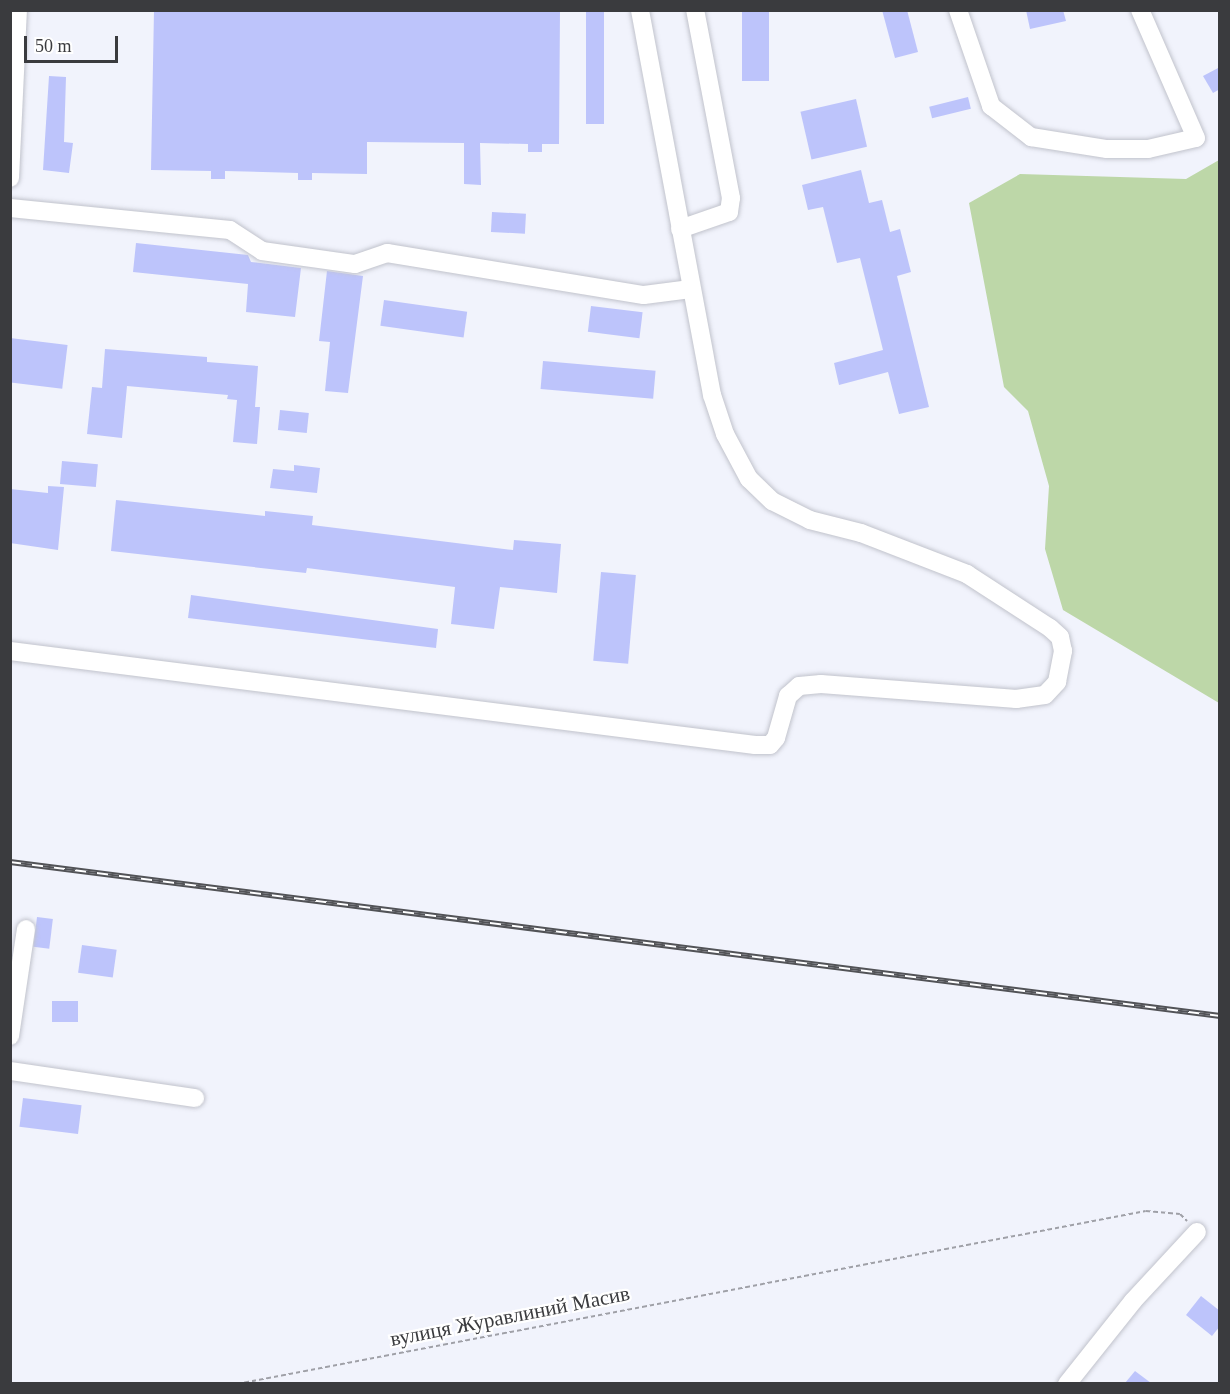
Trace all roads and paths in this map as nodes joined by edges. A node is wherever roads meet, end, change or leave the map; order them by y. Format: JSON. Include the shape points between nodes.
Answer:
{"nodes":[{"id":1,"x":640,"y":10,"type":"edge"},
{"id":2,"x":695,"y":10,"type":"edge"},
{"id":3,"x":958,"y":10,"type":"edge"},
{"id":4,"x":1140,"y":10,"type":"edge"},
{"id":5,"x":15,"y":20,"type":"edge"},
{"id":6,"x":10,"y":178,"type":"edge"},
{"id":7,"x":10,"y":208,"type":"edge"},
{"id":8,"x":680,"y":229,"type":"junction"},
{"id":9,"x":691,"y":289,"type":"junction"},
{"id":10,"x":10,"y":651,"type":"edge"},
{"id":11,"x":26,"y":929,"type":"dead end"},
{"id":12,"x":10,"y":1036,"type":"edge"},
{"id":13,"x":10,"y":1071,"type":"edge"},
{"id":14,"x":195,"y":1098,"type":"dead end"},
{"id":15,"x":1197,"y":1232,"type":"joint"},
{"id":16,"x":237,"y":1383,"type":"edge"},
{"id":17,"x":1067,"y":1383,"type":"edge"}],
"edges":[{"from":1,"to":8,"type":"street"},
{"from":2,"to":8,"type":"street","via":[[731,198],[729,212]]},
{"from":3,"to":4,"type":"street","via":[[991,105],[1031,136],[1107,149],[1148,149],[1196,138]]},
{"from":5,"to":6,"type":"street"},
{"from":7,"to":9,"type":"street","via":[[230,230],[262,251],[356,264],[387,253],[644,295]]},
{"from":8,"to":9,"type":"street"},
{"from":9,"to":10,"type":"street","via":[[712,395],[725,434],[749,479],[772,501],[810,520],[884,541],[967,574],[1050,628],[1060,637],[1063,651],[1057,682],[1046,695],[1016,699],[821,684],[799,686],[788,696],[776,738],[770,745],[755,745]]},
{"from":11,"to":12,"type":"street"},
{"from":13,"to":14,"type":"street"},
{"from":15,"to":16,"type":"path","name":"вулиця Журавлиний Масив","via":[[1180,1214],[1146,1211]]},
{"from":15,"to":17,"type":"street","via":[[1133,1301]]}]}
